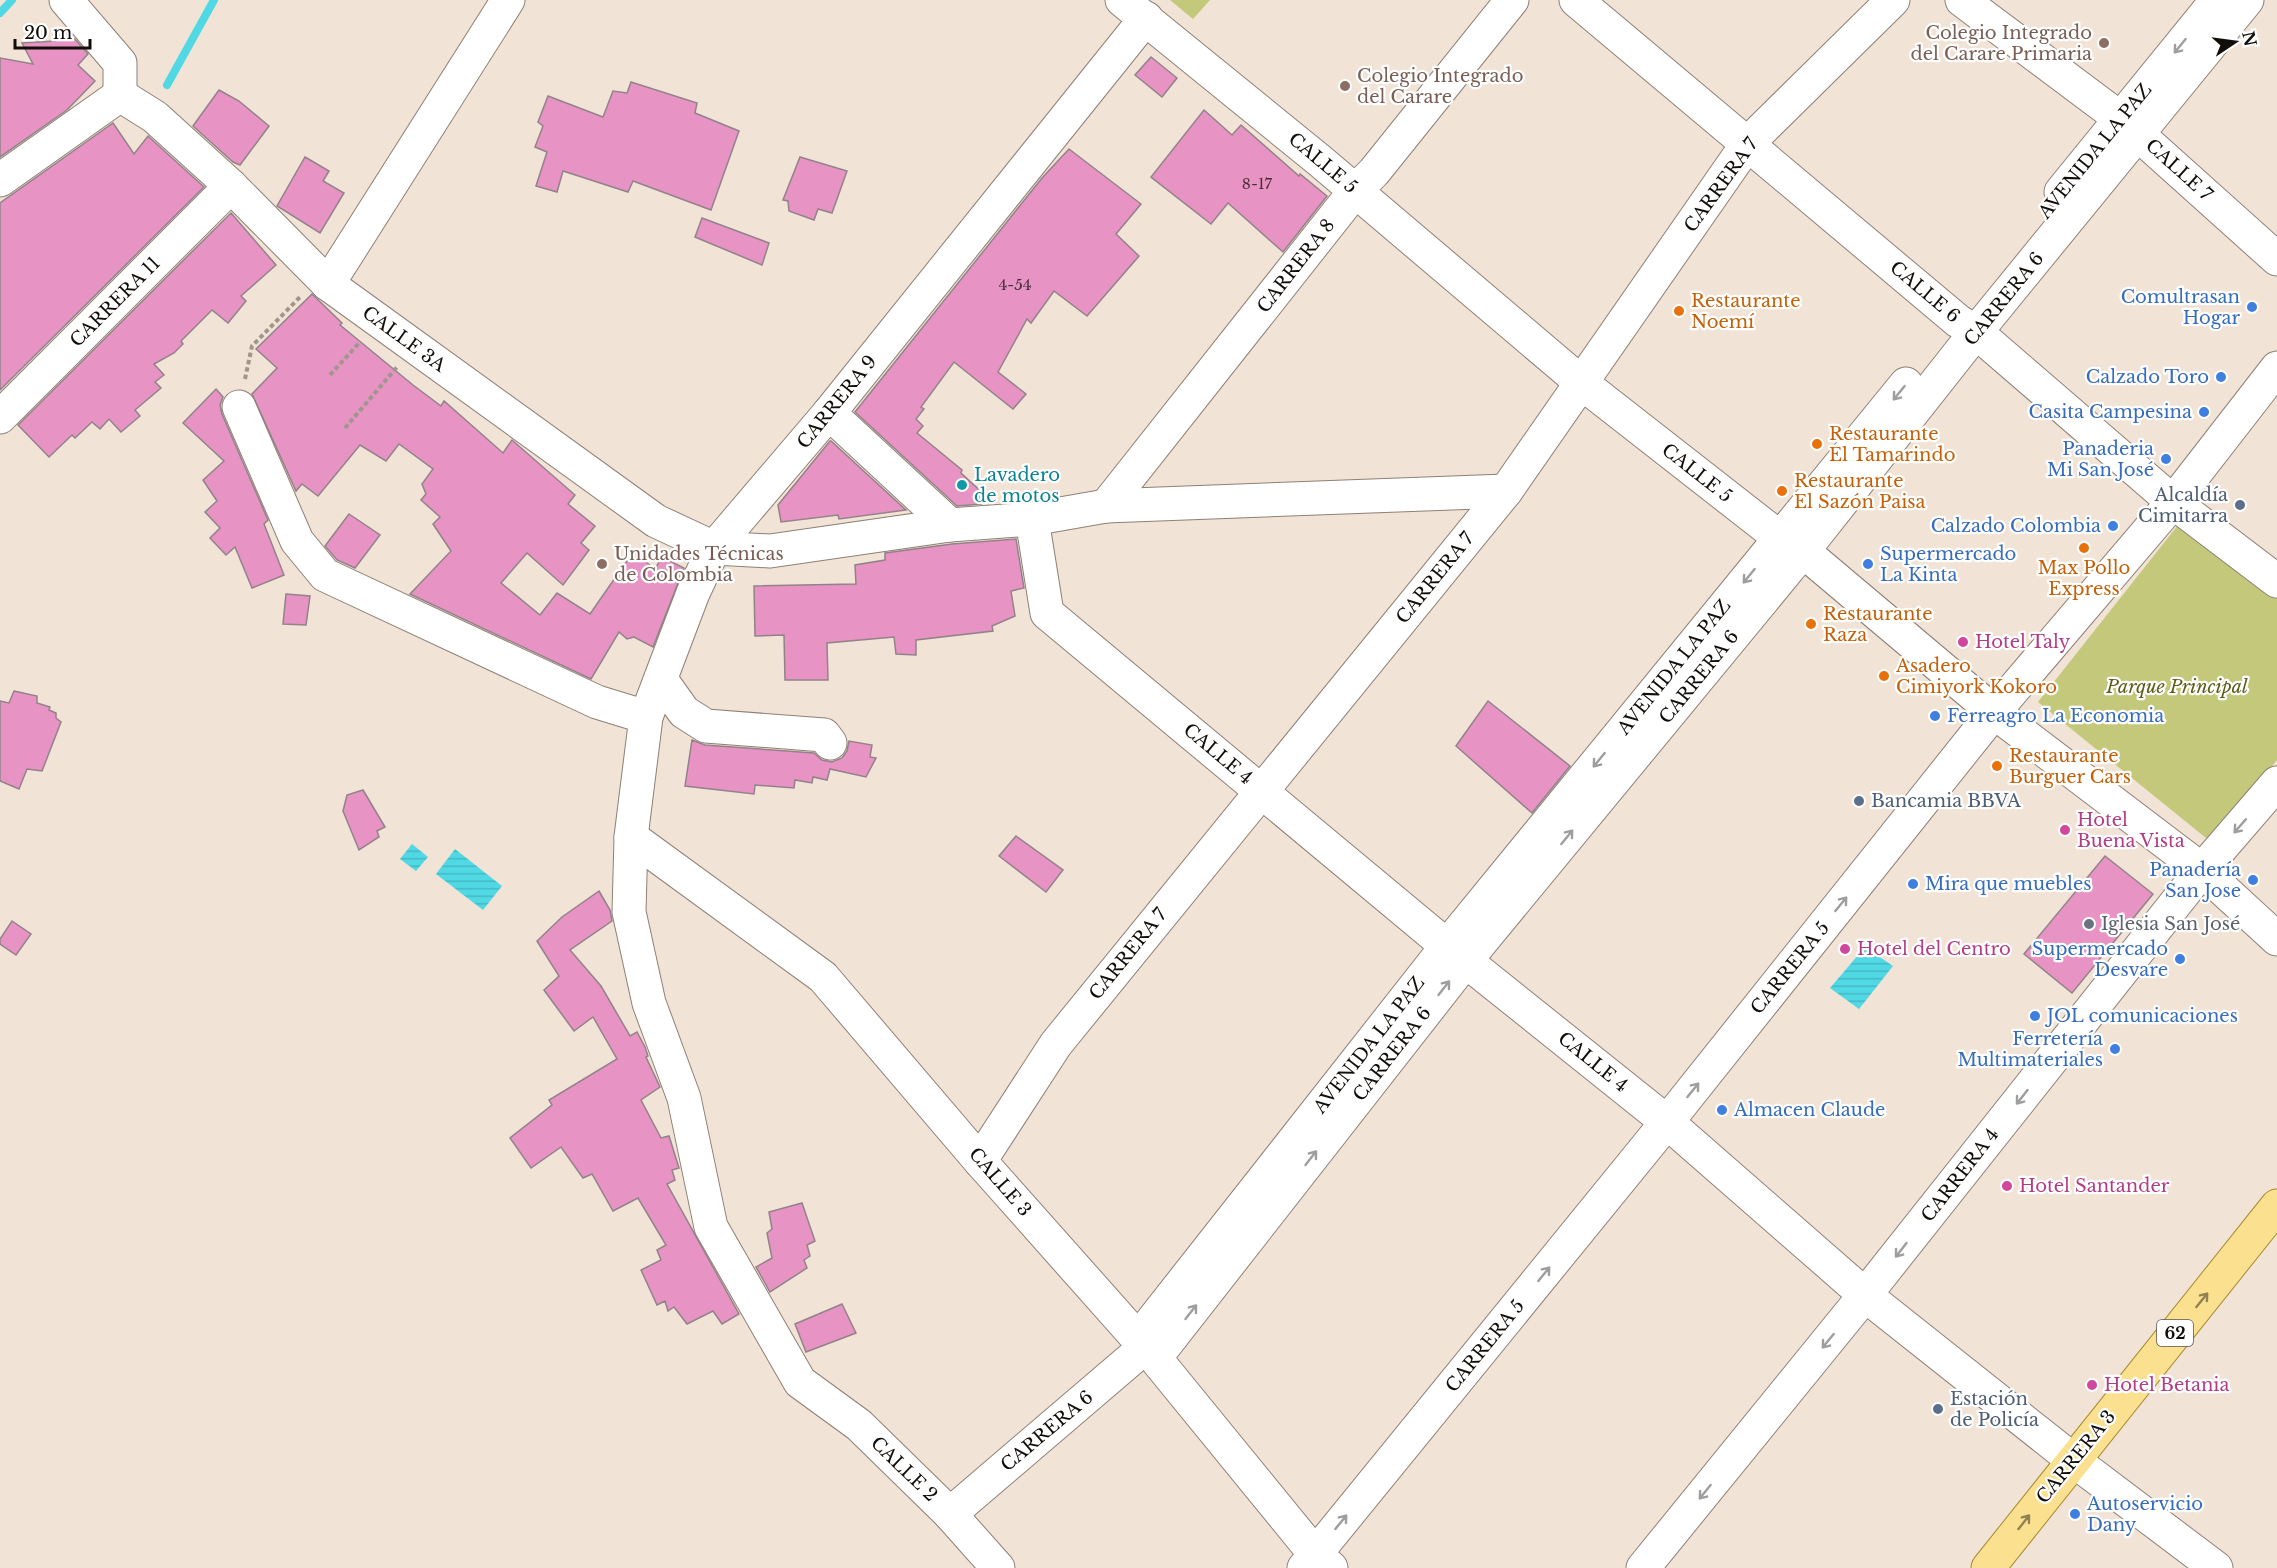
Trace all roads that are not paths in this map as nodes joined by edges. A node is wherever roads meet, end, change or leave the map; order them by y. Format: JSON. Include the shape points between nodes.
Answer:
{"nodes":[{"id":1,"x":66,"y":0,"type":"edge"},
{"id":2,"x":508,"y":0,"type":"edge"},
{"id":3,"x":1512,"y":0,"type":"edge"},
{"id":4,"x":1576,"y":0,"type":"edge"},
{"id":5,"x":1893,"y":0,"type":"edge"},
{"id":6,"x":1962,"y":0,"type":"edge"},
{"id":7,"x":2217,"y":0,"type":"edge"},
{"id":8,"x":2247,"y":0,"type":"edge"},
{"id":9,"x":1134,"y":9,"type":"edge"},
{"id":10,"x":120,"y":95,"type":"junction"},
{"id":11,"x":2130,"y":126,"type":"junction"},
{"id":12,"x":1748,"y":143,"type":"junction"},
{"id":13,"x":0,"y":180,"type":"edge"},
{"id":14,"x":231,"y":186,"type":"junction"},
{"id":15,"x":1355,"y":191,"type":"junction"},
{"id":16,"x":2277,"y":260,"type":"edge"},
{"id":17,"x":324,"y":280,"type":"junction"},
{"id":18,"x":1967,"y":327,"type":"junction"},
{"id":19,"x":2277,"y":368,"type":"edge"},
{"id":20,"x":1583,"y":384,"type":"junction"},
{"id":21,"x":239,"y":407,"type":"road end"},
{"id":22,"x":829,"y":414,"type":"junction"},
{"id":23,"x":0,"y":417,"type":"edge"},
{"id":24,"x":1506,"y":491,"type":"junction"},
{"id":25,"x":2173,"y":502,"type":"junction"},
{"id":26,"x":1106,"y":506,"type":"junction"},
{"id":27,"x":1032,"y":519,"type":"junction"},
{"id":28,"x":950,"y":525,"type":"junction"},
{"id":29,"x":1791,"y":544,"type":"junction"},
{"id":30,"x":714,"y":548,"type":"junction"},
{"id":31,"x":2277,"y":581,"type":"edge"},
{"id":32,"x":662,"y":681,"type":"junction"},
{"id":33,"x":1994,"y":712,"type":"junction"},
{"id":34,"x":646,"y":717,"type":"junction"},
{"id":35,"x":830,"y":744,"type":"dead end"},
{"id":36,"x":2277,"y":783,"type":"edge"},
{"id":37,"x":1261,"y":790,"type":"junction"},
{"id":38,"x":631,"y":837,"type":"junction"},
{"id":39,"x":2202,"y":870,"type":"junction"},
{"id":40,"x":2277,"y":939,"type":"edge"},
{"id":41,"x":1457,"y":952,"type":"junction"},
{"id":42,"x":1667,"y":1122,"type":"junction"},
{"id":43,"x":981,"y":1161,"type":"junction"},
{"id":44,"x":2277,"y":1206,"type":"edge"},
{"id":45,"x":1865,"y":1295,"type":"junction"},
{"id":46,"x":1145,"y":1348,"type":"junction"},
{"id":47,"x":800,"y":1382,"type":"joint"},
{"id":48,"x":2073,"y":1460,"type":"junction"},
{"id":49,"x":950,"y":1514,"type":"junction"},
{"id":50,"x":1317,"y":1563,"type":"edge"},
{"id":51,"x":998,"y":1568,"type":"edge"},
{"id":52,"x":1643,"y":1568,"type":"edge"},
{"id":53,"x":1988,"y":1568,"type":"edge"},
{"id":54,"x":2216,"y":1568,"type":"edge"}],
"edges":[{"from":1,"to":10,"type":"street","via":[[120,63]]},
{"from":2,"to":17,"type":"street"},
{"from":3,"to":15,"type":"street","name":"CARRERA 8"},
{"from":4,"to":12,"type":"street","name":"CALLE 6"},
{"from":5,"to":12,"type":"street","name":"CARRERA 7"},
{"from":6,"to":11,"type":"street","name":"CALLE 7"},
{"from":7,"to":11,"type":"street","name":"AVENIDA LA PAZ","one_way":true},
{"from":8,"to":11,"type":"street","name":"CARRERA 6"},
{"from":9,"to":15,"type":"street","name":"CALLE 5"},
{"from":9,"to":22,"type":"street","name":"CARRERA 9"},
{"from":10,"to":13,"type":"street"},
{"from":10,"to":14,"type":"street","name":"CALLE 3A","via":[[155,117]]},
{"from":11,"to":16,"type":"street","name":"CALLE 7"},
{"from":11,"to":18,"type":"street","name":"CARRERA 6"},
{"from":12,"to":18,"type":"street","name":"CALLE 6"},
{"from":12,"to":20,"type":"street","name":"CARRERA 7"},
{"from":14,"to":17,"type":"street","name":"CALLE 3A"},
{"from":14,"to":23,"type":"street","name":"CARRERA 11"},
{"from":15,"to":20,"type":"street","name":"CALLE 5"},
{"from":15,"to":26,"type":"street","name":"CARRERA 8"},
{"from":17,"to":30,"type":"street","name":"CALLE 3A","via":[[656,521]]},
{"from":18,"to":25,"type":"street","name":"CALLE 6"},
{"from":18,"to":29,"type":"street","name":"CARRERA 6"},
{"from":19,"to":25,"type":"street","name":"CARRERA 5"},
{"from":20,"to":24,"type":"street","name":"CARRERA 7"},
{"from":20,"to":29,"type":"street","name":"CALLE 5"},
{"from":21,"to":34,"type":"street","via":[[297,542],[325,575],[597,702]]},
{"from":22,"to":28,"type":"street"},
{"from":22,"to":30,"type":"street","name":"CARRERA 9"},
{"from":24,"to":26,"type":"street"},
{"from":24,"to":37,"type":"street","name":"CARRERA 7"},
{"from":25,"to":31,"type":"street","name":"CALLE 6"},
{"from":25,"to":33,"type":"street","name":"CARRERA 5"},
{"from":26,"to":27,"type":"street"},
{"from":27,"to":28,"type":"street"},
{"from":27,"to":37,"type":"street","name":"CALLE 4","via":[[1047,613]]},
{"from":28,"to":30,"type":"street","via":[[770,551]]},
{"from":29,"to":33,"type":"street","name":"CALLE 5"},
{"from":29,"to":41,"type":"street","name":"CARRERA 6"},
{"from":30,"to":32,"type":"street","name":"CARRERA 9","via":[[693,593]]},
{"from":32,"to":34,"type":"street","name":"CARRERA 9"},
{"from":32,"to":35,"type":"street","via":[[684,712],[706,726],[824,735]]},
{"from":33,"to":39,"type":"street","name":"CALLE 5"},
{"from":42,"to":33,"type":"street","name":"CARRERA 5","one_way":true},
{"from":34,"to":38,"type":"street","name":"CARRERA 9"},
{"from":36,"to":39,"type":"street","name":"CARRERA 4","one_way":true},
{"from":37,"to":41,"type":"street","name":"CALLE 4"},
{"from":37,"to":43,"type":"street","name":"CARRERA 7","via":[[1056,1044]]},
{"from":38,"to":43,"type":"street","name":"CALLE 3","via":[[823,977]]},
{"from":38,"to":47,"type":"street","name":"CARRERA 9","via":[[629,912],[649,1003],[684,1098],[711,1227]]},
{"from":39,"to":40,"type":"street","name":"CALLE 5"},
{"from":39,"to":45,"type":"street","name":"CARRERA 4","one_way":true},
{"from":41,"to":42,"type":"street","name":"CALLE 4"},
{"from":41,"to":46,"type":"street","name":"CARRERA 6"},
{"from":42,"to":45,"type":"street","name":"CALLE 4"},
{"from":50,"to":42,"type":"street","name":"CARRERA 5","one_way":true},
{"from":43,"to":46,"type":"street","name":"CALLE 3"},
{"from":48,"to":44,"type":"main road","name":"CARRERA 3","number":"62","one_way":true},
{"from":45,"to":48,"type":"street","name":"CALLE 4"},
{"from":45,"to":52,"type":"street","name":"CARRERA 4","one_way":true},
{"from":46,"to":49,"type":"street","name":"CARRERA 6"},
{"from":46,"to":50,"type":"street","name":"CALLE 3"},
{"from":47,"to":49,"type":"street","name":"CALLE 2","via":[[859,1425]]},
{"from":53,"to":48,"type":"main road","name":"CARRERA 3","number":"62","one_way":true},
{"from":48,"to":54,"type":"street","name":"CALLE 4"},
{"from":49,"to":51,"type":"street","name":"CALLE 2"}]}
